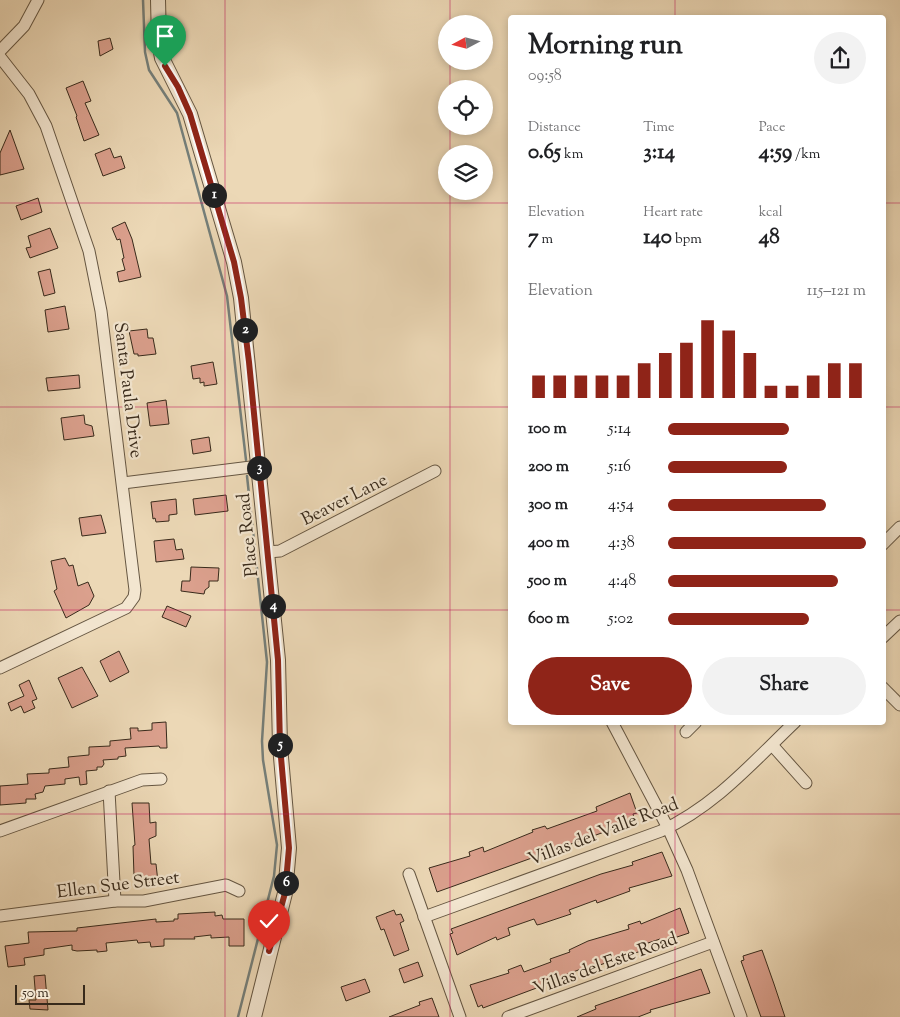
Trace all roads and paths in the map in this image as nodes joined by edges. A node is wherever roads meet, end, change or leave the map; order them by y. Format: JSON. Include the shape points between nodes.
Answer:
{"nodes":[{"id":1,"x":38,"y":0,"type":"edge"},
{"id":2,"x":158,"y":0,"type":"edge"},
{"id":3,"x":0,"y":51,"type":"edge"},
{"id":4,"x":0,"y":57,"type":"edge"},
{"id":5,"x":259,"y":466,"type":"junction"},
{"id":6,"x":435,"y":471,"type":"dead end"},
{"id":7,"x":123,"y":483,"type":"junction"},
{"id":8,"x":900,"y":528,"type":"edge"},
{"id":9,"x":886,"y":541,"type":"edge"},
{"id":10,"x":268,"y":552,"type":"junction"},
{"id":11,"x":900,"y":621,"type":"edge"},
{"id":12,"x":886,"y":634,"type":"edge"},
{"id":13,"x":0,"y":668,"type":"edge"},
{"id":14,"x":886,"y":691,"type":"edge"},
{"id":15,"x":900,"y":705,"type":"edge"},
{"id":16,"x":614,"y":725,"type":"edge"},
{"id":17,"x":693,"y":725,"type":"edge"},
{"id":18,"x":792,"y":725,"type":"edge"},
{"id":19,"x":686,"y":732,"type":"dead end"},
{"id":20,"x":772,"y":744,"type":"junction"},
{"id":21,"x":161,"y":779,"type":"dead end"},
{"id":22,"x":806,"y":783,"type":"dead end"},
{"id":23,"x":109,"y":791,"type":"junction"},
{"id":24,"x":668,"y":828,"type":"junction"},
{"id":25,"x":0,"y":831,"type":"edge"},
{"id":26,"x":409,"y":874,"type":"dead end"},
{"id":27,"x":239,"y":891,"type":"dead end"},
{"id":28,"x":115,"y":901,"type":"junction"},
{"id":29,"x":0,"y":916,"type":"edge"},
{"id":30,"x":424,"y":917,"type":"junction"},
{"id":31,"x":713,"y":942,"type":"junction"},
{"id":32,"x":254,"y":1017,"type":"edge"},
{"id":33,"x":460,"y":1017,"type":"edge"},
{"id":34,"x":508,"y":1017,"type":"edge"},
{"id":35,"x":741,"y":1017,"type":"edge"}],
"edges":[{"from":1,"to":3,"type":"street","via":[[24,26]]},
{"from":2,"to":5,"type":"street","name":"Place Road","via":[[162,58],[190,114],[234,262],[241,298]]},
{"from":4,"to":7,"type":"street","name":"Santa Paula Drive","via":[[40,113],[83,230],[101,310]]},
{"from":5,"to":7,"type":"street"},
{"from":5,"to":10,"type":"street","name":"Place Road"},
{"from":6,"to":10,"type":"street","name":"Beaver Lane","via":[[280,551]]},
{"from":7,"to":13,"type":"street","name":"Santa Paula Drive","via":[[134,590],[130,603],[126,608]]},
{"from":8,"to":9,"type":"street"},
{"from":10,"to":32,"type":"street","name":"Place Road","via":[[289,848],[285,893]]},
{"from":11,"to":12,"type":"street"},
{"from":14,"to":15,"type":"street"},
{"from":16,"to":24,"type":"street"},
{"from":17,"to":19,"type":"street"},
{"from":18,"to":20,"type":"street","name":"Villas del Valle Road"},
{"from":20,"to":22,"type":"street"},
{"from":20,"to":24,"type":"street","name":"Villas del Valle Road","via":[[717,798]]},
{"from":21,"to":23,"type":"street","via":[[142,780]]},
{"from":23,"to":25,"type":"street"},
{"from":23,"to":28,"type":"street"},
{"from":24,"to":30,"type":"street","name":"Villas del Valle Road"},
{"from":24,"to":31,"type":"street"},
{"from":26,"to":30,"type":"street"},
{"from":27,"to":28,"type":"street","name":"Ellen Sue Street","via":[[226,885],[144,901]]},
{"from":28,"to":29,"type":"street","name":"Ellen Sue Street"},
{"from":30,"to":33,"type":"street"},
{"from":31,"to":34,"type":"street","name":"Villas del Este Road"},
{"from":31,"to":35,"type":"street"}]}
